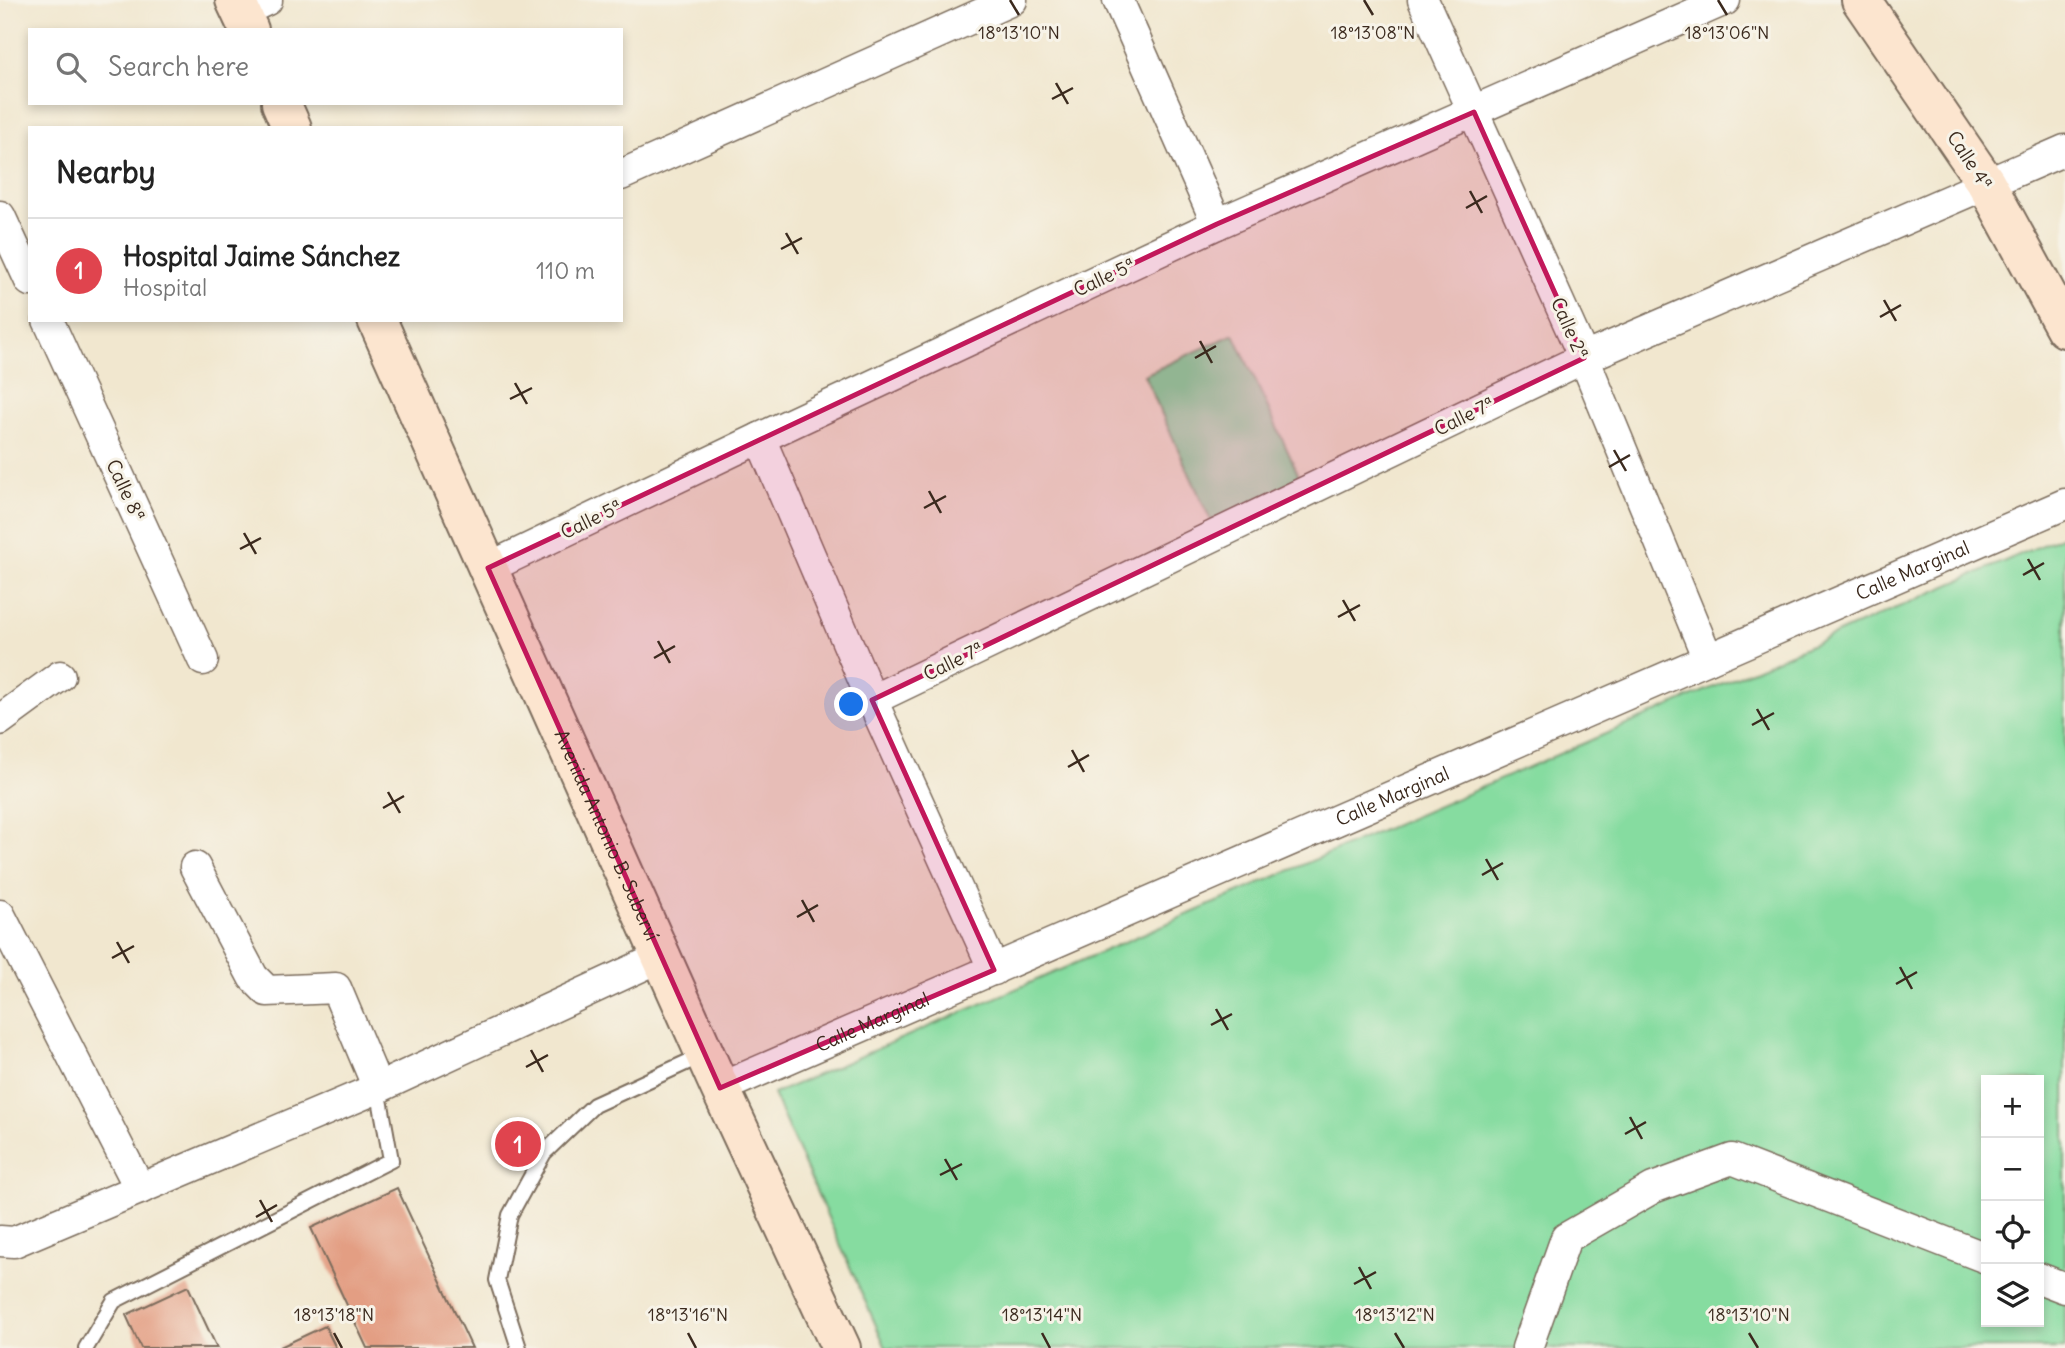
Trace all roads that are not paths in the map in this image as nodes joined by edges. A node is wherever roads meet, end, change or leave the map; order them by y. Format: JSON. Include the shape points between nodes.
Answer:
{"nodes":[{"id":1,"x":1012,"y":0,"type":"edge"},
{"id":2,"x":1118,"y":0,"type":"edge"},
{"id":3,"x":1423,"y":0,"type":"edge"},
{"id":4,"x":1726,"y":0,"type":"edge"},
{"id":5,"x":1861,"y":0,"type":"edge"},
{"id":6,"x":282,"y":105,"type":"edge"},
{"id":7,"x":1474,"y":112,"type":"junction"},
{"id":8,"x":291,"y":126,"type":"edge"},
{"id":9,"x":2065,"y":150,"type":"edge"},
{"id":10,"x":623,"y":174,"type":"edge"},
{"id":11,"x":1986,"y":183,"type":"junction"},
{"id":12,"x":0,"y":216,"type":"edge"},
{"id":13,"x":1217,"y":225,"type":"junction"},
{"id":14,"x":28,"y":277,"type":"edge"},
{"id":15,"x":49,"y":322,"type":"edge"},
{"id":16,"x":378,"y":322,"type":"edge"},
{"id":17,"x":2065,"y":328,"type":"edge"},
{"id":18,"x":1584,"y":358,"type":"junction"},
{"id":19,"x":760,"y":438,"type":"junction"},
{"id":20,"x":2065,"y":504,"type":"edge"},
{"id":21,"x":488,"y":568,"type":"junction"},
{"id":22,"x":1708,"y":659,"type":"junction"},
{"id":23,"x":203,"y":660,"type":"dead end"},
{"id":24,"x":60,"y":676,"type":"dead end"},
{"id":25,"x":872,"y":700,"type":"junction"},
{"id":26,"x":0,"y":720,"type":"edge"},
{"id":27,"x":195,"y":867,"type":"dead end"},
{"id":28,"x":0,"y":915,"type":"edge"},
{"id":29,"x":663,"y":956,"type":"junction"},
{"id":30,"x":994,"y":970,"type":"junction"},
{"id":31,"x":706,"y":1054,"type":"junction"},
{"id":32,"x":378,"y":1088,"type":"junction"},
{"id":33,"x":720,"y":1088,"type":"junction"},
{"id":34,"x":140,"y":1189,"type":"junction"},
{"id":35,"x":0,"y":1241,"type":"edge"},
{"id":36,"x":1981,"y":1256,"type":"edge"},
{"id":37,"x":2044,"y":1280,"type":"edge"},
{"id":38,"x":2065,"y":1288,"type":"edge"},
{"id":39,"x":86,"y":1348,"type":"edge"},
{"id":40,"x":519,"y":1348,"type":"edge"},
{"id":41,"x":841,"y":1348,"type":"edge"},
{"id":42,"x":1527,"y":1348,"type":"edge"}],
"edges":[{"from":1,"to":10,"type":"street"},
{"from":2,"to":13,"type":"street"},
{"from":3,"to":7,"type":"street","name":"Calle 2ª"},
{"from":4,"to":7,"type":"street","name":"Calle 5ª"},
{"from":5,"to":11,"type":"main road","name":"Calle 4ª"},
{"from":6,"to":8,"type":"main road"},
{"from":7,"to":13,"type":"street","name":"Calle 5ª"},
{"from":7,"to":18,"type":"street","name":"Calle 2ª"},
{"from":9,"to":11,"type":"street","name":"Calle 7ª"},
{"from":11,"to":17,"type":"main road","name":"Calle 4ª"},
{"from":11,"to":18,"type":"street","name":"Calle 7ª"},
{"from":12,"to":14,"type":"street"},
{"from":13,"to":19,"type":"street","name":"Calle 5ª"},
{"from":15,"to":23,"type":"street","name":"Calle 8ª"},
{"from":16,"to":21,"type":"main road","name":"Avenida Antonio B. Suberví"},
{"from":18,"to":22,"type":"street","name":"Calle 2ª"},
{"from":18,"to":25,"type":"street","name":"Calle 7ª"},
{"from":19,"to":21,"type":"street","name":"Calle 5ª"},
{"from":19,"to":25,"type":"street"},
{"from":20,"to":22,"type":"street","name":"Calle Marginal"},
{"from":21,"to":29,"type":"main road","name":"Avenida Antonio B. Suberví"},
{"from":22,"to":30,"type":"street","name":"Calle Marginal"},
{"from":24,"to":26,"type":"street"},
{"from":25,"to":30,"type":"street"},
{"from":27,"to":32,"type":"street","via":[[253,977],[267,991],[336,988]]},
{"from":28,"to":34,"type":"street"},
{"from":29,"to":31,"type":"main road","name":"Avenida Antonio B. Suberví"},
{"from":29,"to":32,"type":"street"},
{"from":30,"to":33,"type":"street","name":"Calle Marginal"},
{"from":31,"to":33,"type":"main road","name":"Avenida Antonio B. Suberví"},
{"from":31,"to":40,"type":"lane","via":[[594,1105],[544,1153],[510,1215],[497,1280]]},
{"from":32,"to":34,"type":"street"},
{"from":32,"to":39,"type":"lane","via":[[391,1160],[114,1301]]},
{"from":33,"to":41,"type":"main road","name":"Avenida Antonio B. Suberví"},
{"from":34,"to":35,"type":"street","via":[[15,1242]]},
{"from":36,"to":42,"type":"street","via":[[1732,1159],[1653,1188],[1566,1238]]},
{"from":37,"to":38,"type":"street"}]}
